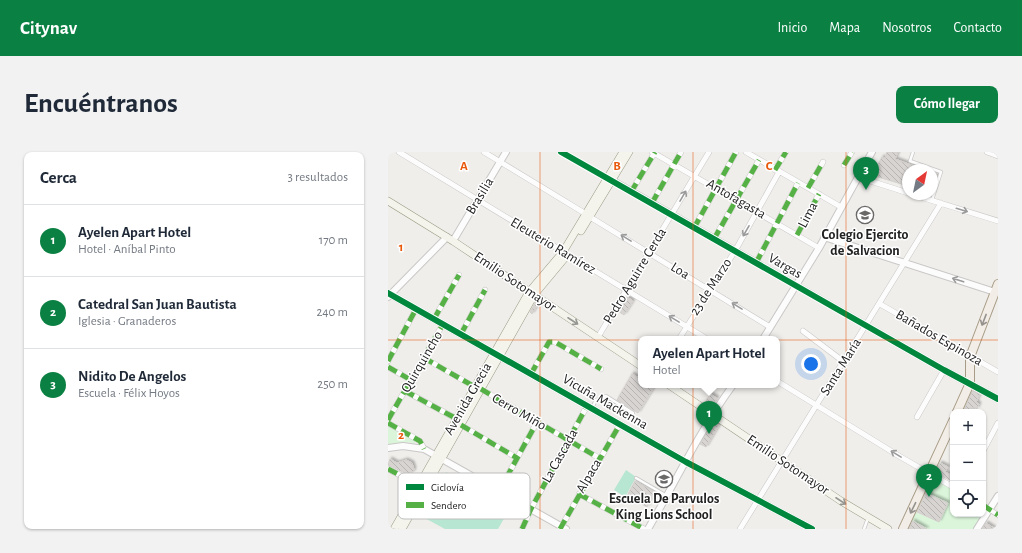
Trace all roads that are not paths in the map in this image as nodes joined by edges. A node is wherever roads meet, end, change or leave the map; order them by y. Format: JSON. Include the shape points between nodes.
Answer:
{"nodes":[{"id":1,"x":399,"y":152,"type":"edge"},
{"id":2,"x":484,"y":152,"type":"edge"},
{"id":3,"x":506,"y":152,"type":"edge"},
{"id":4,"x":562,"y":152,"type":"edge"},
{"id":5,"x":623,"y":152,"type":"edge"},
{"id":6,"x":629,"y":152,"type":"edge"},
{"id":7,"x":654,"y":152,"type":"edge"},
{"id":8,"x":681,"y":152,"type":"edge"},
{"id":9,"x":709,"y":152,"type":"edge"},
{"id":10,"x":736,"y":152,"type":"edge"},
{"id":11,"x":746,"y":152,"type":"edge"},
{"id":12,"x":786,"y":152,"type":"edge"},
{"id":13,"x":852,"y":152,"type":"edge"},
{"id":14,"x":871,"y":152,"type":"edge"},
{"id":15,"x":913,"y":152,"type":"edge"},
{"id":16,"x":987,"y":152,"type":"edge"},
{"id":17,"x":994,"y":152,"type":"edge"},
{"id":18,"x":998,"y":152,"type":"edge"},
{"id":19,"x":998,"y":156,"type":"edge"},
{"id":20,"x":759,"y":160,"type":"junction"},
{"id":21,"x":500,"y":162,"type":"junction"},
{"id":22,"x":823,"y":162,"type":"dead end"},
{"id":23,"x":674,"y":164,"type":"junction"},
{"id":24,"x":918,"y":164,"type":"edge"},
{"id":25,"x":844,"y":165,"type":"dead end"},
{"id":26,"x":777,"y":171,"type":"junction"},
{"id":27,"x":938,"y":171,"type":"edge"},
{"id":28,"x":695,"y":176,"type":"junction"},
{"id":29,"x":858,"y":177,"type":"junction"},
{"id":30,"x":610,"y":180,"type":"junction"},
{"id":31,"x":938,"y":181,"type":"edge"},
{"id":32,"x":798,"y":183,"type":"junction"},
{"id":33,"x":716,"y":188,"type":"junction"},
{"id":34,"x":808,"y":188,"type":"junction"},
{"id":35,"x":902,"y":191,"type":"edge"},
{"id":36,"x":631,"y":192,"type":"junction"},
{"id":37,"x":819,"y":194,"type":"junction"},
{"id":38,"x":477,"y":200,"type":"junction"},
{"id":39,"x":737,"y":200,"type":"junction"},
{"id":40,"x":932,"y":200,"type":"edge"},
{"id":41,"x":388,"y":201,"type":"edge"},
{"id":42,"x":652,"y":203,"type":"junction"},
{"id":43,"x":941,"y":203,"type":"junction"},
{"id":44,"x":841,"y":207,"type":"junction"},
{"id":45,"x":757,"y":211,"type":"junction"},
{"id":46,"x":588,"y":215,"type":"junction"},
{"id":47,"x":672,"y":215,"type":"junction"},
{"id":48,"x":998,"y":221,"type":"edge"},
{"id":49,"x":778,"y":223,"type":"junction"},
{"id":50,"x":694,"y":228,"type":"junction"},
{"id":51,"x":797,"y":235,"type":"junction"},
{"id":52,"x":824,"y":237,"type":"junction"},
{"id":53,"x":450,"y":239,"type":"junction"},
{"id":54,"x":714,"y":239,"type":"junction"},
{"id":55,"x":818,"y":248,"type":"junction"},
{"id":56,"x":735,"y":250,"type":"junction"},
{"id":57,"x":650,"y":252,"type":"junction"},
{"id":58,"x":565,"y":254,"type":"junction"},
{"id":59,"x":756,"y":262,"type":"junction"},
{"id":60,"x":905,"y":263,"type":"junction"},
{"id":61,"x":459,"y":275,"type":"dead end"},
{"id":62,"x":998,"y":284,"type":"edge"},
{"id":63,"x":795,"y":285,"type":"junction"},
{"id":64,"x":485,"y":290,"type":"dead end"},
{"id":65,"x":709,"y":290,"type":"junction"},
{"id":66,"x":626,"y":291,"type":"junction"},
{"id":67,"x":531,"y":293,"type":"junction"},
{"id":68,"x":996,"y":293,"type":"edge"},
{"id":69,"x":389,"y":295,"type":"edge"},
{"id":70,"x":880,"y":304,"type":"junction"},
{"id":71,"x":416,"y":309,"type":"junction"},
{"id":72,"x":434,"y":319,"type":"junction"},
{"id":73,"x":443,"y":324,"type":"junction"},
{"id":74,"x":867,"y":326,"type":"junction"},
{"id":75,"x":686,"y":327,"type":"junction"},
{"id":76,"x":770,"y":327,"type":"junction"},
{"id":77,"x":803,"y":331,"type":"dead end"},
{"id":78,"x":461,"y":334,"type":"junction"},
{"id":79,"x":681,"y":336,"type":"edge"},
{"id":80,"x":702,"y":336,"type":"edge"},
{"id":81,"x":765,"y":336,"type":"edge"},
{"id":82,"x":598,"y":337,"type":"junction"},
{"id":83,"x":497,"y":354,"type":"junction"},
{"id":84,"x":970,"y":357,"type":"junction"},
{"id":85,"x":424,"y":358,"type":"junction"},
{"id":86,"x":388,"y":361,"type":"edge"},
{"id":87,"x":844,"y":362,"type":"junction"},
{"id":88,"x":638,"y":364,"type":"edge"},
{"id":89,"x":388,"y":367,"type":"edge"},
{"id":90,"x":601,"y":370,"type":"dead end"},
{"id":91,"x":944,"y":370,"type":"junction"},
{"id":92,"x":998,"y":372,"type":"edge"},
{"id":93,"x":531,"y":374,"type":"junction"},
{"id":94,"x":411,"y":380,"type":"junction"},
{"id":95,"x":780,"y":383,"type":"edge"},
{"id":96,"x":970,"y":383,"type":"junction"},
{"id":97,"x":478,"y":388,"type":"junction"},
{"id":98,"x":674,"y":388,"type":"edge"},
{"id":99,"x":731,"y":388,"type":"edge"},
{"id":100,"x":405,"y":391,"type":"junction"},
{"id":101,"x":998,"y":399,"type":"edge"},
{"id":102,"x":816,"y":405,"type":"junction"},
{"id":103,"x":589,"y":407,"type":"junction"},
{"id":104,"x":958,"y":409,"type":"edge"},
{"id":105,"x":633,"y":413,"type":"dead end"},
{"id":106,"x":712,"y":413,"type":"junction"},
{"id":107,"x":389,"y":414,"type":"edge"},
{"id":108,"x":917,"y":417,"type":"dead end"},
{"id":109,"x":388,"y":421,"type":"edge"},
{"id":110,"x":459,"y":422,"type":"junction"},
{"id":111,"x":537,"y":422,"type":"junction"},
{"id":112,"x":998,"y":423,"type":"edge"},
{"id":113,"x":620,"y":424,"type":"junction"},
{"id":114,"x":950,"y":428,"type":"edge"},
{"id":115,"x":569,"y":440,"type":"junction"},
{"id":116,"x":986,"y":445,"type":"edge"},
{"id":117,"x":388,"y":448,"type":"edge"},
{"id":118,"x":424,"y":449,"type":"junction"},
{"id":119,"x":439,"y":457,"type":"junction"},
{"id":120,"x":517,"y":458,"type":"junction"},
{"id":121,"x":599,"y":458,"type":"junction"},
{"id":122,"x":782,"y":460,"type":"junction"},
{"id":123,"x":686,"y":462,"type":"junction"},
{"id":124,"x":388,"y":469,"type":"edge"},
{"id":125,"x":428,"y":473,"type":"edge"},
{"id":126,"x":431,"y":473,"type":"edge"},
{"id":127,"x":467,"y":473,"type":"edge"},
{"id":128,"x":509,"y":473,"type":"edge"},
{"id":129,"x":930,"y":473,"type":"junction"},
{"id":130,"x":398,"y":474,"type":"edge"},
{"id":131,"x":636,"y":478,"type":"dead end"},
{"id":132,"x":950,"y":485,"type":"edge"},
{"id":133,"x":579,"y":494,"type":"junction"},
{"id":134,"x":667,"y":496,"type":"junction"},
{"id":135,"x":998,"y":496,"type":"edge"},
{"id":136,"x":758,"y":500,"type":"junction"},
{"id":137,"x":986,"y":507,"type":"edge"},
{"id":138,"x":531,"y":509,"type":"joint"},
{"id":139,"x":990,"y":510,"type":"junction"},
{"id":140,"x":998,"y":515,"type":"edge"},
{"id":141,"x":868,"y":518,"type":"junction"},
{"id":142,"x":400,"y":519,"type":"edge"},
{"id":143,"x":407,"y":519,"type":"edge"},
{"id":144,"x":526,"y":519,"type":"edge"},
{"id":145,"x":562,"y":528,"type":"edge"},
{"id":146,"x":394,"y":529,"type":"edge"},
{"id":147,"x":402,"y":529,"type":"edge"},
{"id":148,"x":522,"y":529,"type":"edge"},
{"id":149,"x":644,"y":529,"type":"edge"},
{"id":150,"x":648,"y":529,"type":"edge"},
{"id":151,"x":740,"y":529,"type":"edge"},
{"id":152,"x":812,"y":529,"type":"edge"},
{"id":153,"x":864,"y":529,"type":"edge"},
{"id":154,"x":888,"y":529,"type":"edge"},
{"id":155,"x":902,"y":529,"type":"edge"},
{"id":156,"x":977,"y":529,"type":"edge"}],
"edges":[{"from":1,"to":38,"type":"street","name":"Eleuterio Ramírez"},
{"from":2,"to":21,"type":"street","name":"Loa"},
{"from":3,"to":21,"type":"street","name":"Brasilia"},
{"from":4,"to":30,"type":"street","name":"Vargas"},
{"from":5,"to":30,"type":"main road","name":"Avenida Grecia"},
{"from":6,"to":30,"type":"main road","name":"Avenida Grecia"},
{"from":7,"to":23,"type":"street","name":"Antofagasta"},
{"from":7,"to":36,"type":"street"},
{"from":8,"to":23,"type":"street"},
{"from":9,"to":28,"type":"street","name":"Pedro Aguirre Cerda"},
{"from":10,"to":33,"type":"street"},
{"from":11,"to":20,"type":"street"},
{"from":12,"to":26,"type":"street","name":"23 de Marzo"},
{"from":13,"to":25,"type":"street"},
{"from":14,"to":29,"type":"street"},
{"from":15,"to":24,"type":"lane","via":[[910,161]]},
{"from":16,"to":19,"type":"street"},
{"from":17,"to":18,"type":"street"},
{"from":20,"to":26,"type":"street"},
{"from":20,"to":39,"type":"street"},
{"from":21,"to":38,"type":"street","name":"Brasilia"},
{"from":21,"to":46,"type":"street","name":"Loa"},
{"from":22,"to":34,"type":"street"},
{"from":23,"to":28,"type":"street","name":"Antofagasta"},
{"from":23,"to":42,"type":"street"},
{"from":26,"to":32,"type":"street"},
{"from":26,"to":45,"type":"street","name":"23 de Marzo"},
{"from":27,"to":31,"type":"lane","via":[[941,172]]},
{"from":28,"to":33,"type":"street","name":"Antofagasta"},
{"from":47,"to":28,"type":"street","name":"Pedro Aguirre Cerda","one_way":true},
{"from":29,"to":35,"type":"street"},
{"from":29,"to":44,"type":"street"},
{"from":30,"to":36,"type":"street","name":"Vargas"},
{"from":30,"to":46,"type":"main road","name":"Avenida Grecia"},
{"from":32,"to":34,"type":"street"},
{"from":32,"to":49,"type":"street"},
{"from":33,"to":39,"type":"street","name":"Antofagasta"},
{"from":33,"to":50,"type":"street"},
{"from":34,"to":37,"type":"street"},
{"from":36,"to":42,"type":"street","name":"Vargas"},
{"from":37,"to":44,"type":"street"},
{"from":37,"to":51,"type":"street","name":"Lima"},
{"from":38,"to":53,"type":"street","name":"Brasilia"},
{"from":38,"to":58,"type":"street","name":"Eleuterio Ramírez"},
{"from":39,"to":45,"type":"street","name":"Antofagasta"},
{"from":39,"to":54,"type":"street"},
{"from":40,"to":43,"type":"street"},
{"from":41,"to":53,"type":"main road","name":"Emilio Sotomayor"},
{"from":42,"to":47,"type":"street","name":"Vargas"},
{"from":43,"to":48,"type":"street","one_way":true},
{"from":43,"to":60,"type":"street","name":"Santa María"},
{"from":44,"to":52,"type":"street"},
{"from":45,"to":49,"type":"street","name":"Antofagasta"},
{"from":45,"to":56,"type":"street","name":"23 de Marzo","one_way":true},
{"from":57,"to":46,"type":"street","name":"Loa","one_way":true},
{"from":46,"to":58,"type":"main road","name":"Avenida Grecia"},
{"from":47,"to":50,"type":"street","name":"Vargas"},
{"from":47,"to":57,"type":"street","name":"Pedro Aguirre Cerda"},
{"from":49,"to":51,"type":"street","name":"Antofagasta"},
{"from":49,"to":59,"type":"street"},
{"from":50,"to":54,"type":"street","name":"Vargas"},
{"from":51,"to":55,"type":"street","name":"Antofagasta"},
{"from":52,"to":55,"type":"street"},
{"from":52,"to":60,"type":"street"},
{"from":53,"to":67,"type":"main road","name":"Emilio Sotomayor"},
{"from":53,"to":69,"type":"street","name":"Brasilia"},
{"from":54,"to":56,"type":"street","name":"Vargas"},
{"from":55,"to":63,"type":"street"},
{"from":56,"to":59,"type":"street","name":"Vargas"},
{"from":56,"to":65,"type":"street","name":"23 de Marzo"},
{"from":57,"to":65,"type":"street","name":"Loa"},
{"from":57,"to":66,"type":"street","name":"Pedro Aguirre Cerda"},
{"from":58,"to":66,"type":"street","name":"Eleuterio Ramírez"},
{"from":58,"to":67,"type":"main road","name":"Avenida Grecia"},
{"from":59,"to":63,"type":"street","name":"Vargas"},
{"from":68,"to":60,"type":"street","one_way":true},
{"from":60,"to":70,"type":"street","name":"Santa María"},
{"from":61,"to":72,"type":"street"},
{"from":62,"to":68,"type":"main road"},
{"from":63,"to":74,"type":"street","name":"Vargas"},
{"from":63,"to":76,"type":"street"},
{"from":64,"to":78,"type":"street","name":"Quirquincho"},
{"from":65,"to":75,"type":"street","name":"23 de Marzo"},
{"from":76,"to":65,"type":"street","name":"Loa","one_way":true},
{"from":75,"to":66,"type":"street","name":"Eleuterio Ramírez","one_way":true},
{"from":66,"to":82,"type":"street","name":"Pedro Aguirre Cerda"},
{"from":67,"to":82,"type":"main road","name":"Emilio Sotomayor","one_way":true},
{"from":67,"to":83,"type":"main road","name":"Avenida Grecia"},
{"from":68,"to":84,"type":"main road","one_way":true},
{"from":69,"to":71,"type":"street","name":"Vicuña Mackenna"},
{"from":70,"to":74,"type":"street","name":"Santa María"},
{"from":70,"to":84,"type":"street","name":"Bañados Espinoza"},
{"from":71,"to":72,"type":"street","name":"Vicuña Mackenna"},
{"from":71,"to":86,"type":"street"},
{"from":72,"to":73,"type":"street","name":"Vicuña Mackenna"},
{"from":73,"to":78,"type":"street","name":"Vicuña Mackenna"},
{"from":73,"to":85,"type":"street","name":"Quirquincho"},
{"from":74,"to":87,"type":"street","name":"Santa María"},
{"from":74,"to":91,"type":"street","name":"Vargas"},
{"from":75,"to":79,"type":"street","name":"23 de Marzo"},
{"from":75,"to":80,"type":"street","name":"Eleuterio Ramírez"},
{"from":76,"to":81,"type":"street"},
{"from":77,"to":87,"type":"street"},
{"from":78,"to":83,"type":"street","name":"Vicuña Mackenna"},
{"from":82,"to":88,"type":"main road","name":"Emilio Sotomayor"},
{"from":83,"to":93,"type":"street","name":"Vicuña Mackenna"},
{"from":83,"to":97,"type":"main road","name":"Avenida Grecia"},
{"from":84,"to":92,"type":"street","name":"Bañados Espinoza"},
{"from":84,"to":96,"type":"main road"},
{"from":85,"to":94,"type":"street","name":"Quirquincho"},
{"from":85,"to":97,"type":"street","name":"Cerro Miño"},
{"from":87,"to":102,"type":"street","name":"Santa María"},
{"from":89,"to":94,"type":"street"},
{"from":90,"to":93,"type":"street","via":[[555,342],[549,342]]},
{"from":91,"to":96,"type":"street","name":"Vargas"},
{"from":91,"to":108,"type":"street"},
{"from":93,"to":103,"type":"street","name":"Vicuña Mackenna"},
{"from":94,"to":100,"type":"street","name":"Quirquincho"},
{"from":95,"to":102,"type":"street"},
{"from":96,"to":101,"type":"street","name":"Vargas"},
{"from":96,"to":104,"type":"main road"},
{"from":97,"to":110,"type":"main road","name":"Avenida Grecia"},
{"from":97,"to":111,"type":"street","name":"Cerro Miño"},
{"from":98,"to":106,"type":"main road","name":"Emilio Sotomayor"},
{"from":99,"to":106,"type":"street"},
{"from":100,"to":107,"type":"street","name":"Quirquincho"},
{"from":100,"to":110,"type":"street"},
{"from":102,"to":122,"type":"street","name":"Santa María"},
{"from":129,"to":102,"type":"street","one_way":true},
{"from":103,"to":105,"type":"lane","via":[[596,400],[606,396]]},
{"from":103,"to":113,"type":"street","name":"Vicuña Mackenna"},
{"from":103,"to":115,"type":"street","name":"La Cascada"},
{"from":106,"to":122,"type":"main road","name":"Emilio Sotomayor"},
{"from":106,"to":123,"type":"street"},
{"from":107,"to":109,"type":"street","name":"Quirquincho"},
{"from":109,"to":118,"type":"street","via":[[420,441]]},
{"from":110,"to":119,"type":"main road","name":"Avenida Grecia"},
{"from":110,"to":120,"type":"street"},
{"from":111,"to":115,"type":"street","name":"Cerro Miño"},
{"from":111,"to":120,"type":"street"},
{"from":112,"to":116,"type":"street"},
{"from":113,"to":121,"type":"street","name":"Alpaca"},
{"from":113,"to":123,"type":"street","name":"Vicuña Mackenna"},
{"from":114,"to":129,"type":"main road"},
{"from":115,"to":121,"type":"street","name":"Cerro Miño"},
{"from":115,"to":138,"type":"street","name":"La Cascada"},
{"from":117,"to":118,"type":"street","via":[[403,446]]},
{"from":118,"to":119,"type":"street"},
{"from":119,"to":125,"type":"main road","name":"Avenida Grecia"},
{"from":119,"to":126,"type":"main road","name":"Avenida Grecia"},
{"from":119,"to":127,"type":"street"},
{"from":120,"to":128,"type":"street"},
{"from":121,"to":133,"type":"street","name":"Alpaca"},
{"from":122,"to":136,"type":"street","name":"Santa María"},
{"from":122,"to":141,"type":"main road","name":"Emilio Sotomayor","one_way":true},
{"from":123,"to":134,"type":"street"},
{"from":123,"to":136,"type":"street","name":"Vicuña Mackenna"},
{"from":124,"to":130,"type":"street"},
{"from":129,"to":132,"type":"street"},
{"from":129,"to":155,"type":"main road","one_way":true},
{"from":131,"to":134,"type":"lane"},
{"from":133,"to":145,"type":"street","name":"Alpaca"},
{"from":133,"to":149,"type":"street"},
{"from":134,"to":150,"type":"street"},
{"from":135,"to":139,"type":"street"},
{"from":136,"to":151,"type":"street","name":"Santa María"},
{"from":136,"to":152,"type":"street","name":"Vicuña Mackenna"},
{"from":137,"to":139,"type":"street"},
{"from":138,"to":145,"type":"street"},
{"from":139,"to":140,"type":"street"},
{"from":139,"to":156,"type":"street"},
{"from":141,"to":153,"type":"lane"},
{"from":141,"to":154,"type":"main road","name":"Emilio Sotomayor"},
{"from":142,"to":146,"type":"main road","name":"Avenida Grecia"},
{"from":143,"to":147,"type":"main road","name":"Avenida Grecia"},
{"from":144,"to":148,"type":"street","name":"La Cascada"}]}
